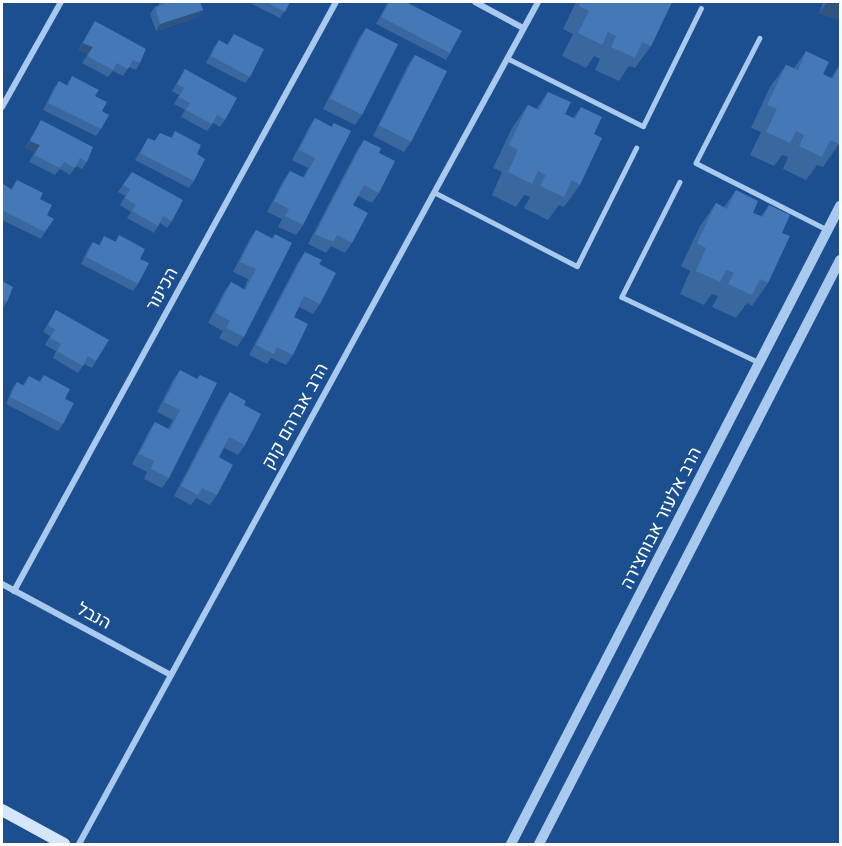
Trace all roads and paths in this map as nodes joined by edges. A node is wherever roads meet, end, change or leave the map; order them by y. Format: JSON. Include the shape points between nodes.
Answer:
{"nodes":[{"id":1,"x":61,"y":2,"type":"edge"},
{"id":2,"x":336,"y":2,"type":"edge"},
{"id":3,"x":475,"y":2,"type":"edge"},
{"id":4,"x":537,"y":2,"type":"edge"},
{"id":5,"x":701,"y":8,"type":"dead end"},
{"id":6,"x":523,"y":28,"type":"junction"},
{"id":7,"x":760,"y":38,"type":"dead end"},
{"id":8,"x":507,"y":58,"type":"junction"},
{"id":9,"x":2,"y":107,"type":"edge"},
{"id":10,"x":636,"y":148,"type":"dead end"},
{"id":11,"x":680,"y":182,"type":"dead end"},
{"id":12,"x":434,"y":192,"type":"junction"},
{"id":13,"x":840,"y":206,"type":"edge"},
{"id":14,"x":828,"y":230,"type":"junction"},
{"id":15,"x":840,"y":260,"type":"edge"},
{"id":16,"x":760,"y":363,"type":"junction"},
{"id":17,"x":2,"y":584,"type":"edge"},
{"id":18,"x":14,"y":591,"type":"junction"},
{"id":19,"x":171,"y":675,"type":"junction"},
{"id":20,"x":2,"y":810,"type":"edge"},
{"id":21,"x":64,"y":844,"type":"edge"},
{"id":22,"x":79,"y":844,"type":"edge"},
{"id":23,"x":511,"y":844,"type":"edge"},
{"id":24,"x":539,"y":844,"type":"edge"}],
"edges":[{"from":1,"to":9,"type":"street"},
{"from":2,"to":18,"type":"street","name":"הכינור"},
{"from":3,"to":6,"type":"street"},
{"from":4,"to":6,"type":"street","name":"הרב אברהם קוק"},
{"from":5,"to":8,"type":"lane","via":[[644,126]]},
{"from":6,"to":8,"type":"street","name":"הרב אברהם קוק"},
{"from":7,"to":14,"type":"lane","via":[[696,163]]},
{"from":8,"to":12,"type":"street","name":"הרב אברהם קוק"},
{"from":10,"to":12,"type":"lane","via":[[577,266]]},
{"from":11,"to":16,"type":"lane","via":[[622,297]]},
{"from":12,"to":19,"type":"street","name":"הרב אברהם קוק"},
{"from":13,"to":14,"type":"street","name":"הרב אלעזר אבוחצירה"},
{"from":14,"to":16,"type":"street","name":"הרב אלעזר אבוחצירה"},
{"from":15,"to":24,"type":"street"},
{"from":16,"to":23,"type":"street","name":"הרב אלעזר אבוחצירה"},
{"from":17,"to":18,"type":"street","name":"הנבל"},
{"from":18,"to":19,"type":"street","name":"הנבל"},
{"from":19,"to":22,"type":"street","name":"הרב אברהם קוק"},
{"from":20,"to":21,"type":"main road"}]}
